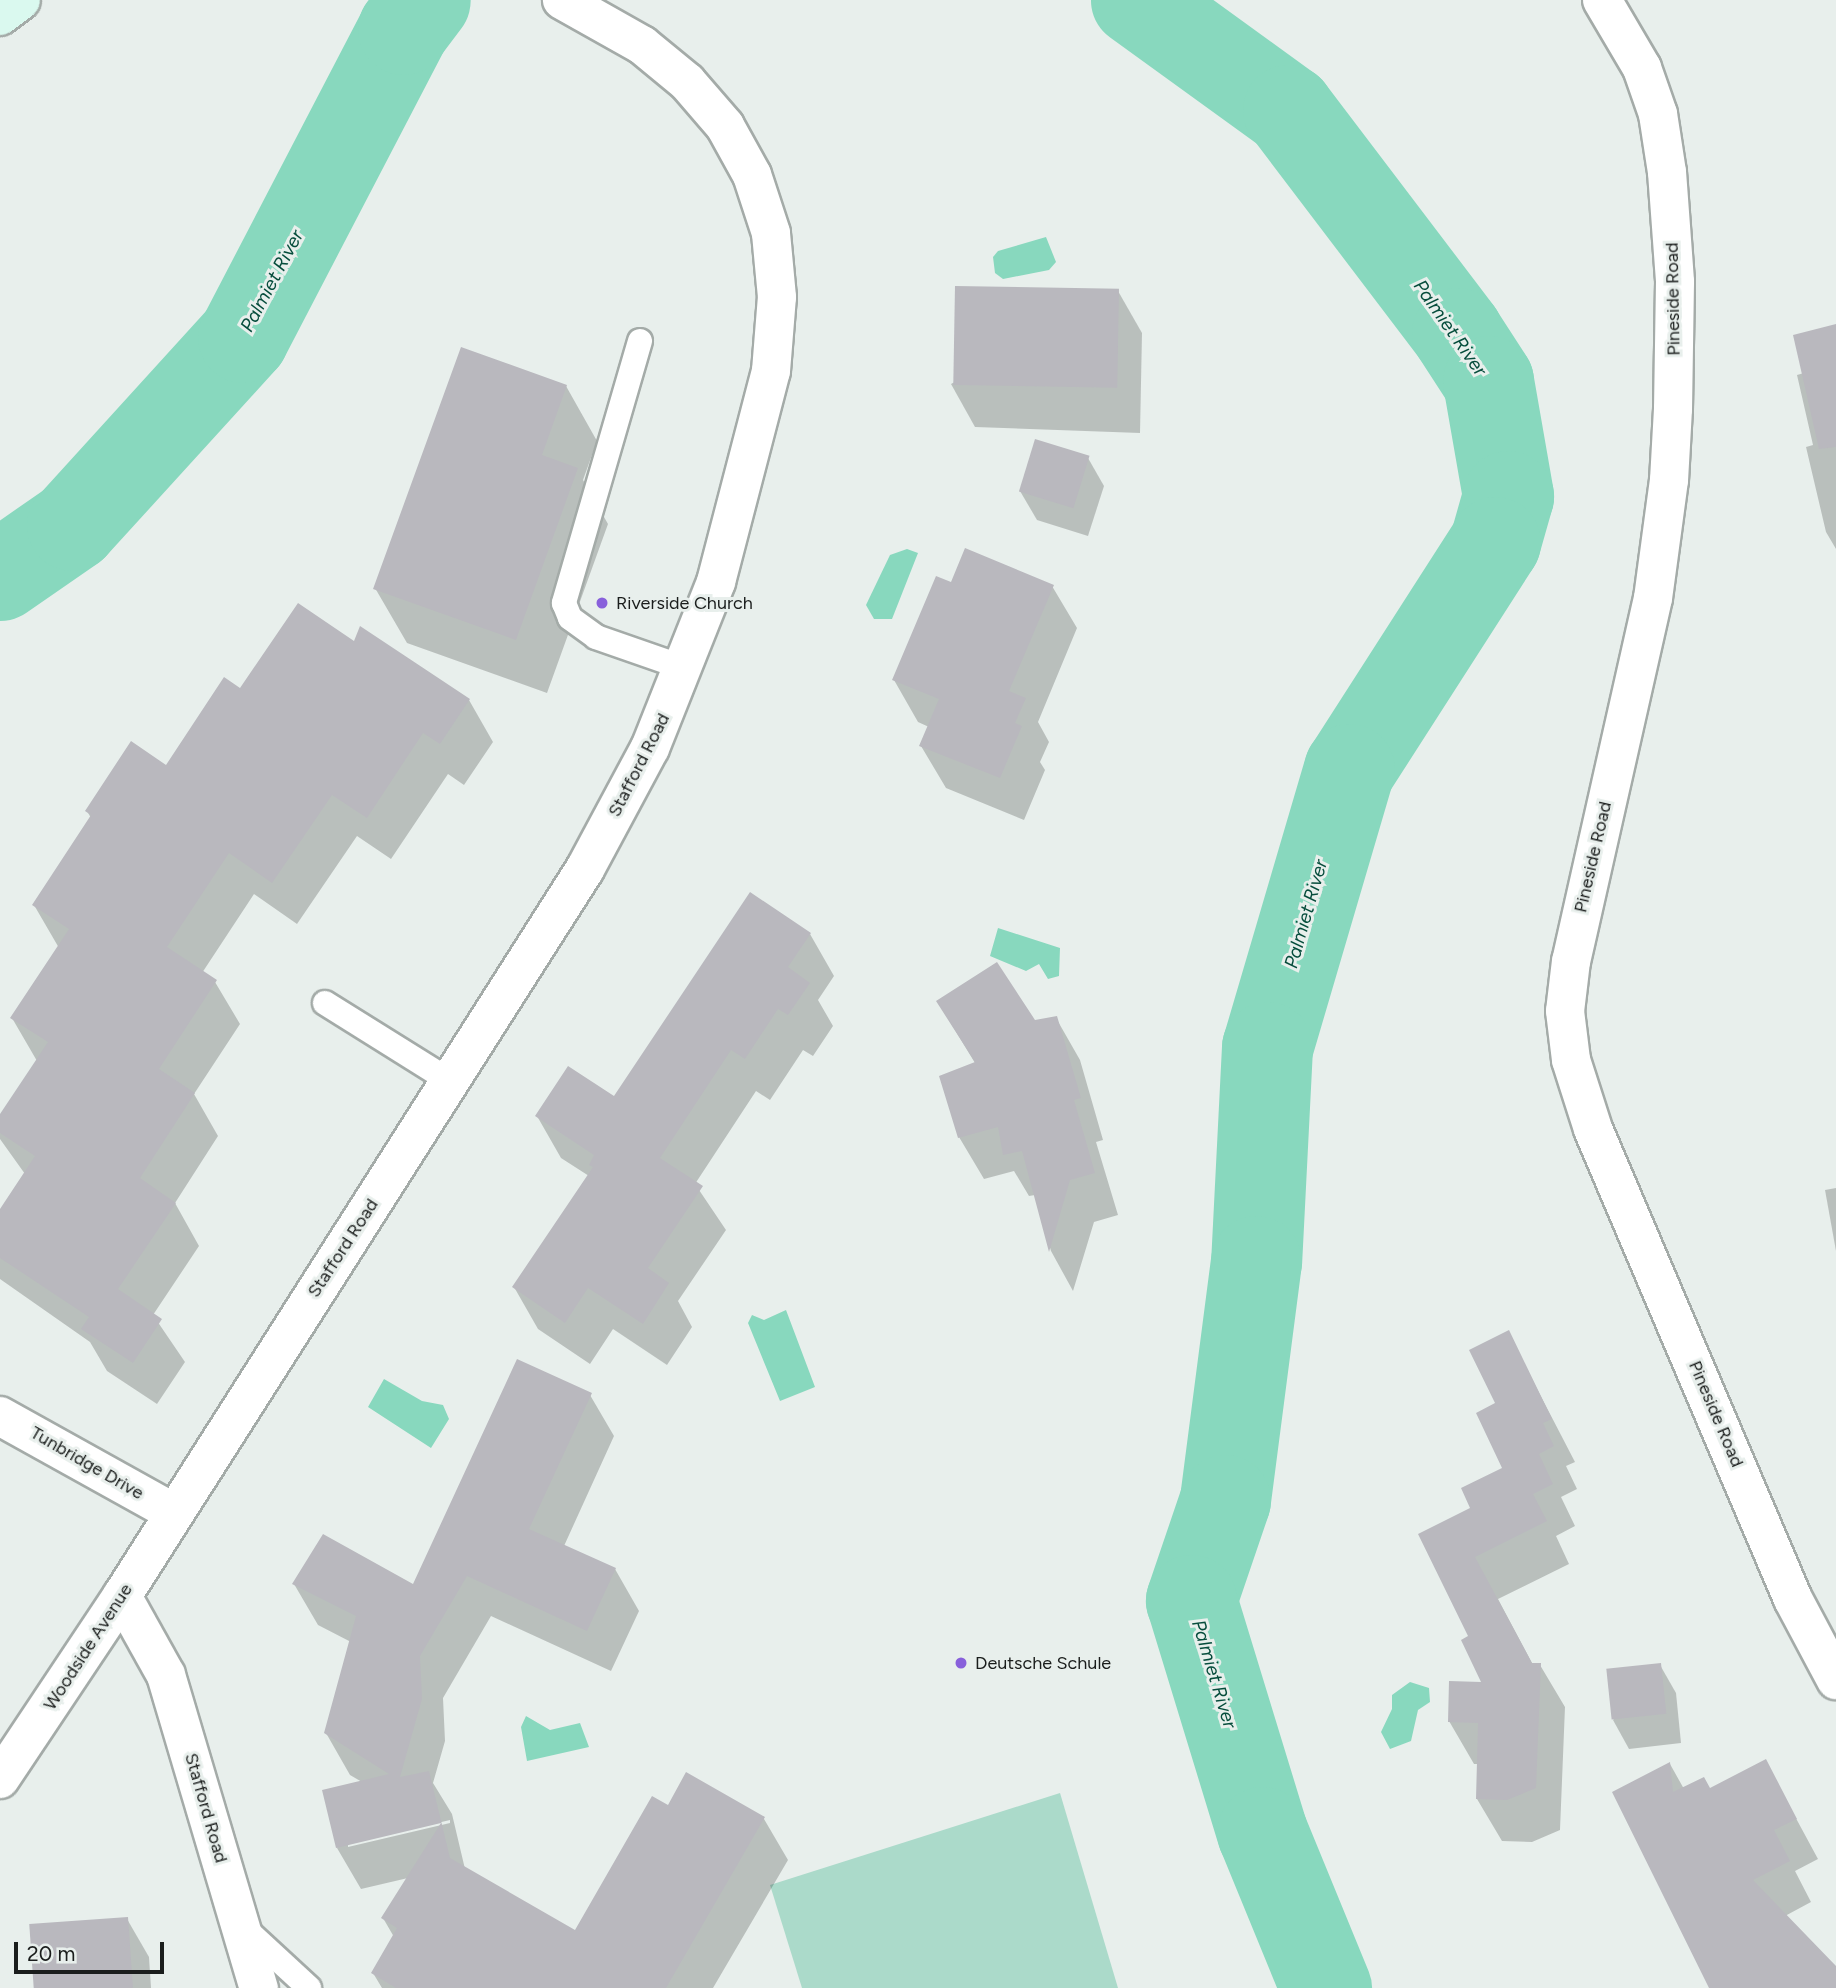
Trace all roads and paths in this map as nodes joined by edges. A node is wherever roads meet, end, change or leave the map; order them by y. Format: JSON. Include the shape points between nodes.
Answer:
{"nodes":[{"id":1,"x":21,"y":0,"type":"edge"},
{"id":2,"x":562,"y":0,"type":"edge"},
{"id":3,"x":1602,"y":0,"type":"edge"},
{"id":4,"x":0,"y":16,"type":"edge"},
{"id":5,"x":640,"y":341,"type":"dead end"},
{"id":6,"x":685,"y":668,"type":"junction"},
{"id":7,"x":325,"y":1003,"type":"dead end"},
{"id":8,"x":450,"y":1081,"type":"junction"},
{"id":9,"x":0,"y":1416,"type":"edge"},
{"id":10,"x":174,"y":1513,"type":"junction"},
{"id":11,"x":122,"y":1596,"type":"junction"},
{"id":12,"x":1836,"y":1680,"type":"edge"},
{"id":13,"x":0,"y":1779,"type":"edge"},
{"id":14,"x":240,"y":1924,"type":"junction"},
{"id":15,"x":259,"y":1988,"type":"edge"},
{"id":16,"x":309,"y":1988,"type":"edge"}],
"edges":[{"from":1,"to":4,"type":"street"},
{"from":2,"to":6,"type":"street","name":"Stafford Road","via":[[642,45],[687,82],[736,145],[752,175],[771,233],[777,297],[771,372],[720,569]]},
{"from":3,"to":12,"type":"street","name":"Pineside Road","via":[[1642,68],[1658,114],[1675,282],[1673,409],[1653,598],[1571,961],[1565,1011],[1571,1060],[1593,1129],[1793,1599]]},
{"from":5,"to":6,"type":"lane","via":[[564,603],[570,618],[596,637]]},
{"from":6,"to":8,"type":"street","name":"Stafford Road","via":[[650,748],[585,869]]},
{"from":7,"to":8,"type":"lane"},
{"from":8,"to":10,"type":"street","name":"Stafford Road"},
{"from":9,"to":10,"type":"street","name":"Tunbridge Drive"},
{"from":10,"to":11,"type":"street","name":"Woodside Avenue"},
{"from":11,"to":13,"type":"street","name":"Woodside Avenue"},
{"from":11,"to":14,"type":"street","name":"Stafford Road","via":[[166,1675]]},
{"from":14,"to":15,"type":"street","name":"Stafford Road"},
{"from":14,"to":16,"type":"lane"}]}
